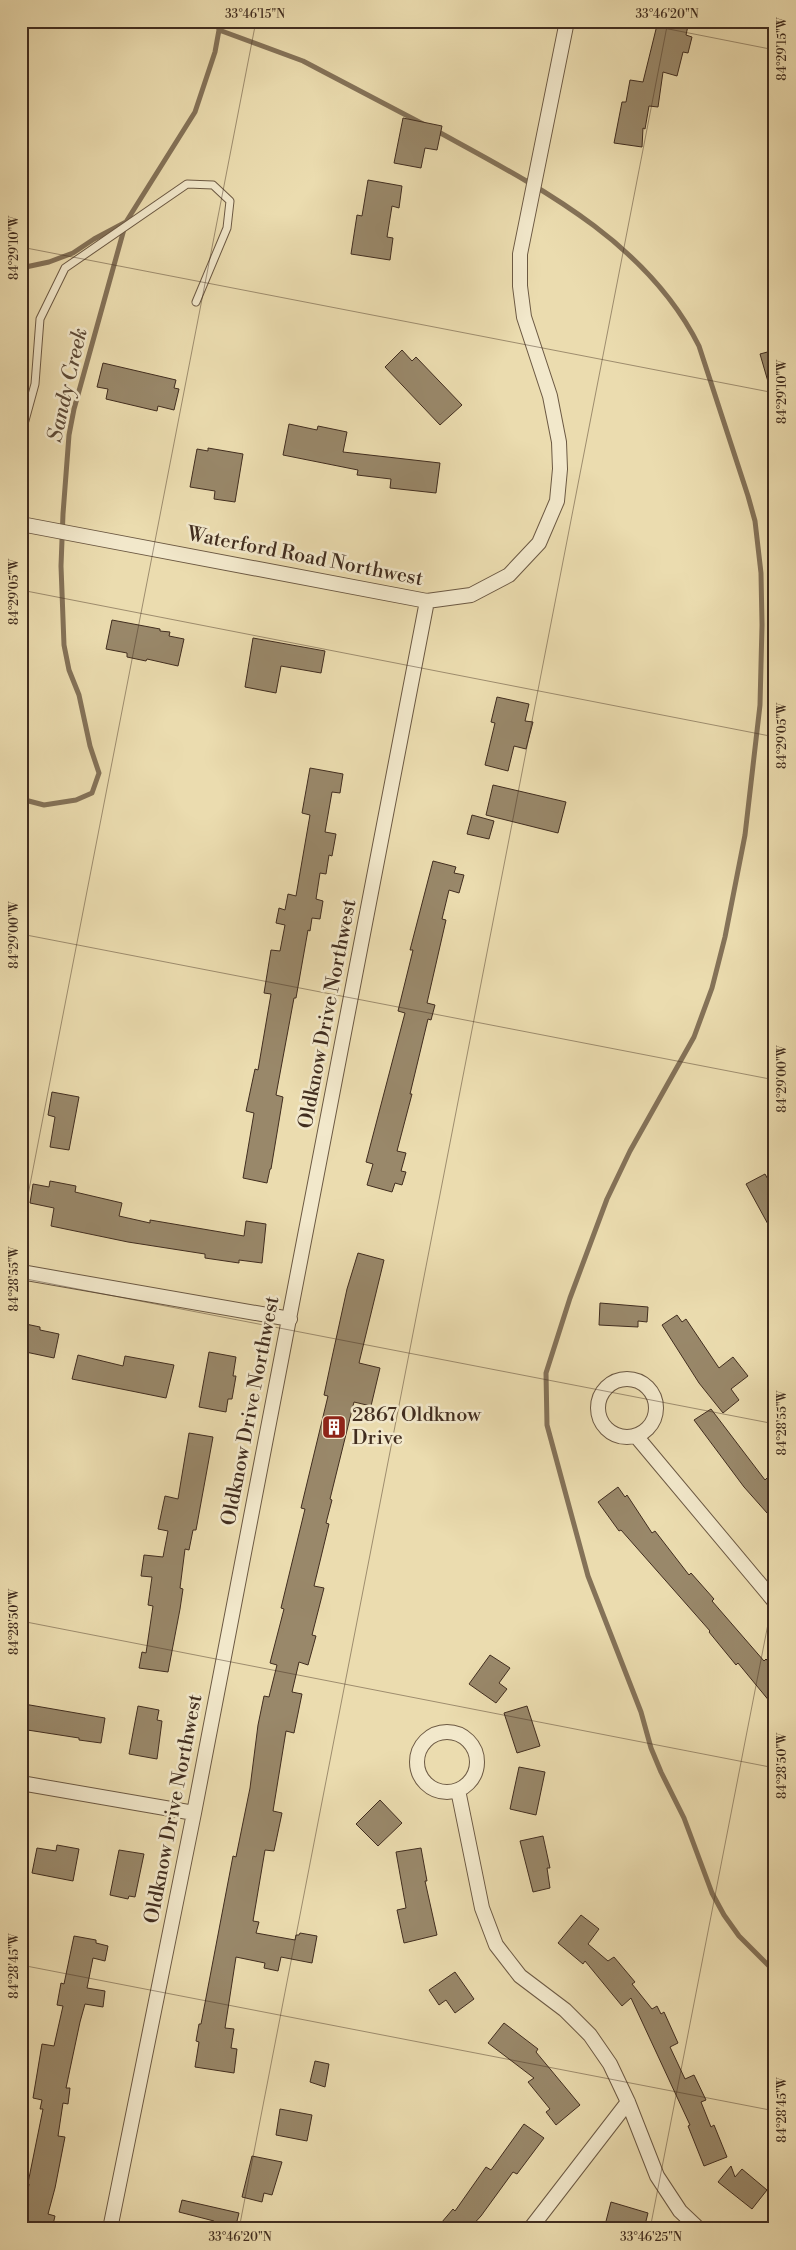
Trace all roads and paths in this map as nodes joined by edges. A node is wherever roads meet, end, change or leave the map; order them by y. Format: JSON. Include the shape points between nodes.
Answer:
{"nodes":[{"id":1,"x":567,"y":21,"type":"edge"},
{"id":2,"x":196,"y":302,"type":"dead end"},
{"id":3,"x":21,"y":435,"type":"edge"},
{"id":4,"x":21,"y":524,"type":"edge"},
{"id":5,"x":428,"y":601,"type":"junction"},
{"id":6,"x":21,"y":1047,"type":"edge"},
{"id":7,"x":21,"y":1064,"type":"edge"},
{"id":8,"x":21,"y":1272,"type":"edge"},
{"id":9,"x":290,"y":1319,"type":"junction"},
{"id":10,"x":636,"y":1436,"type":"junction"},
{"id":11,"x":775,"y":1602,"type":"edge"},
{"id":12,"x":21,"y":1783,"type":"edge"},
{"id":13,"x":458,"y":1790,"type":"junction"},
{"id":14,"x":194,"y":1814,"type":"junction"},
{"id":15,"x":628,"y":2102,"type":"junction"},
{"id":16,"x":110,"y":2229,"type":"edge"},
{"id":17,"x":530,"y":2229,"type":"edge"},
{"id":18,"x":699,"y":2229,"type":"edge"}],
"edges":[{"from":1,"to":5,"type":"street","name":"Waterford Road Northwest","via":[[520,254],[524,317],[550,396],[559,442],[557,501],[539,544],[509,575],[471,595]]},
{"from":2,"to":3,"type":"lane","via":[[227,228],[230,201],[213,185],[187,184],[64,268],[40,319],[35,384]]},
{"from":4,"to":5,"type":"street","name":"Waterford Road Northwest"},
{"from":5,"to":9,"type":"street","name":"Oldknow Drive Northwest"},
{"from":6,"to":7,"type":"street"},
{"from":8,"to":9,"type":"street"},
{"from":9,"to":14,"type":"street","name":"Oldknow Drive Northwest"},
{"from":10,"to":10,"type":"street","via":[[645,1432],[656,1416],[655,1397],[642,1382],[633,1378],[614,1381],[600,1395],[600,1419],[608,1431],[617,1436]]},
{"from":10,"to":11,"type":"street"},
{"from":12,"to":14,"type":"street"},
{"from":13,"to":13,"type":"street","via":[[439,1791],[424,1781],[417,1763],[418,1754],[428,1738],[448,1732],[458,1734],[473,1747],[475,1772],[467,1785]]},
{"from":13,"to":15,"type":"street","via":[[482,1908],[496,1945],[520,1976],[566,2010],[590,2035],[610,2064]]},
{"from":14,"to":16,"type":"street","name":"Oldknow Drive Northwest"},
{"from":15,"to":17,"type":"street"},
{"from":15,"to":18,"type":"street","via":[[657,2176],[680,2211]]}]}
